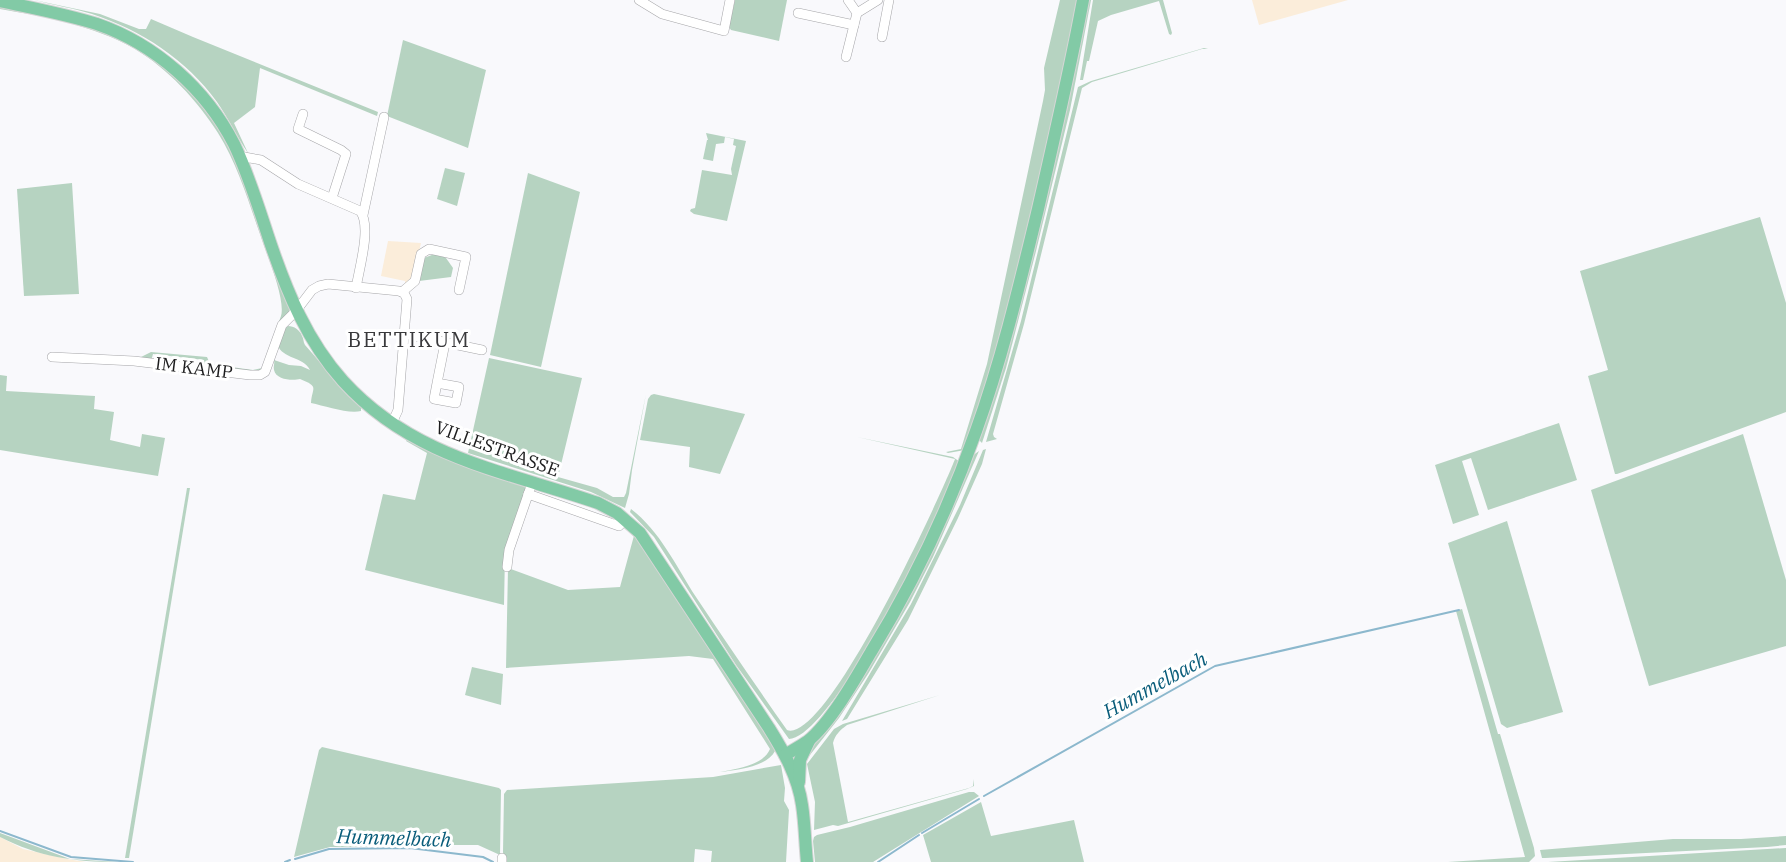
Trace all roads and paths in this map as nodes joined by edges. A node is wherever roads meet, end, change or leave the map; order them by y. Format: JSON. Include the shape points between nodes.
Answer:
{"nodes":[{"id":1,"x":639,"y":0,"type":"edge"},
{"id":2,"x":730,"y":0,"type":"edge"},
{"id":3,"x":848,"y":0,"type":"edge"},
{"id":4,"x":878,"y":0,"type":"edge"},
{"id":5,"x":889,"y":0,"type":"edge"},
{"id":6,"x":1083,"y":0,"type":"edge"},
{"id":7,"x":4,"y":1,"type":"edge"},
{"id":8,"x":798,"y":13,"type":"dead end"},
{"id":9,"x":857,"y":13,"type":"junction"},
{"id":10,"x":854,"y":25,"type":"junction"},
{"id":11,"x":882,"y":37,"type":"dead end"},
{"id":12,"x":846,"y":57,"type":"dead end"},
{"id":13,"x":303,"y":114,"type":"dead end"},
{"id":14,"x":384,"y":117,"type":"dead end"},
{"id":15,"x":239,"y":156,"type":"junction"},
{"id":16,"x":332,"y":198,"type":"junction"},
{"id":17,"x":363,"y":215,"type":"junction"},
{"id":18,"x":356,"y":288,"type":"junction"},
{"id":19,"x":459,"y":290,"type":"dead end"},
{"id":20,"x":402,"y":292,"type":"junction"},
{"id":21,"x":296,"y":311,"type":"junction"},
{"id":22,"x":405,"y":334,"type":"junction"},
{"id":23,"x":445,"y":343,"type":"junction"},
{"id":24,"x":482,"y":350,"type":"dead end"},
{"id":25,"x":52,"y":357,"type":"dead end"},
{"id":26,"x":437,"y":383,"type":"dead end"},
{"id":27,"x":392,"y":423,"type":"junction"},
{"id":28,"x":530,"y":488,"type":"junction"},
{"id":29,"x":507,"y":567,"type":"dead end"},
{"id":30,"x":810,"y":740,"type":"junction"},
{"id":31,"x":785,"y":755,"type":"junction"},
{"id":32,"x":798,"y":789,"type":"junction"},
{"id":33,"x":807,"y":862,"type":"edge"}],
"edges":[{"from":1,"to":2,"type":"street","via":[[662,14],[724,31]]},
{"from":3,"to":9,"type":"street"},
{"from":4,"to":9,"type":"street"},
{"from":5,"to":11,"type":"street"},
{"from":6,"to":30,"type":"main road","via":[[1027,256],[996,372],[969,451],[894,614],[847,690]]},
{"from":7,"to":15,"type":"main road","name":"VILLESTRASSE","via":[[98,25],[151,51],[194,88],[219,120]]},
{"from":8,"to":10,"type":"street"},
{"from":9,"to":10,"type":"street"},
{"from":10,"to":12,"type":"street"},
{"from":13,"to":16,"type":"street","via":[[298,129],[345,153]]},
{"from":14,"to":17,"type":"street"},
{"from":15,"to":16,"type":"street","via":[[261,159],[298,184]]},
{"from":15,"to":21,"type":"main road","name":"VILLESTRASSE"},
{"from":16,"to":17,"type":"street"},
{"from":17,"to":18,"type":"street","via":[[365,234]]},
{"from":18,"to":20,"type":"street"},
{"from":18,"to":21,"type":"street","name":"IM KAMP","via":[[319,286]]},
{"from":19,"to":20,"type":"street","via":[[466,257],[429,249],[423,251],[415,281]]},
{"from":20,"to":22,"type":"street","via":[[407,299]]},
{"from":21,"to":25,"type":"street","name":"IM KAMP","via":[[282,325],[268,368],[260,375],[134,360]]},
{"from":21,"to":27,"type":"main road","name":"VILLESTRASSE","via":[[344,382]]},
{"from":22,"to":23,"type":"street"},
{"from":22,"to":27,"type":"street","via":[[398,410]]},
{"from":23,"to":24,"type":"street"},
{"from":23,"to":26,"type":"street"},
{"from":27,"to":28,"type":"main road","name":"VILLESTRASSE","via":[[422,442]]},
{"from":28,"to":29,"type":"street"},
{"from":28,"to":31,"type":"main road","name":"VILLESTRASSE","via":[[598,503],[640,533]]},
{"from":30,"to":31,"type":"main road"},
{"from":30,"to":32,"type":"main road","via":[[800,760]]},
{"from":31,"to":32,"type":"main road","name":"VILLESTRASSE"},
{"from":32,"to":33,"type":"main road","name":"VILLESTRASSE"}]}
